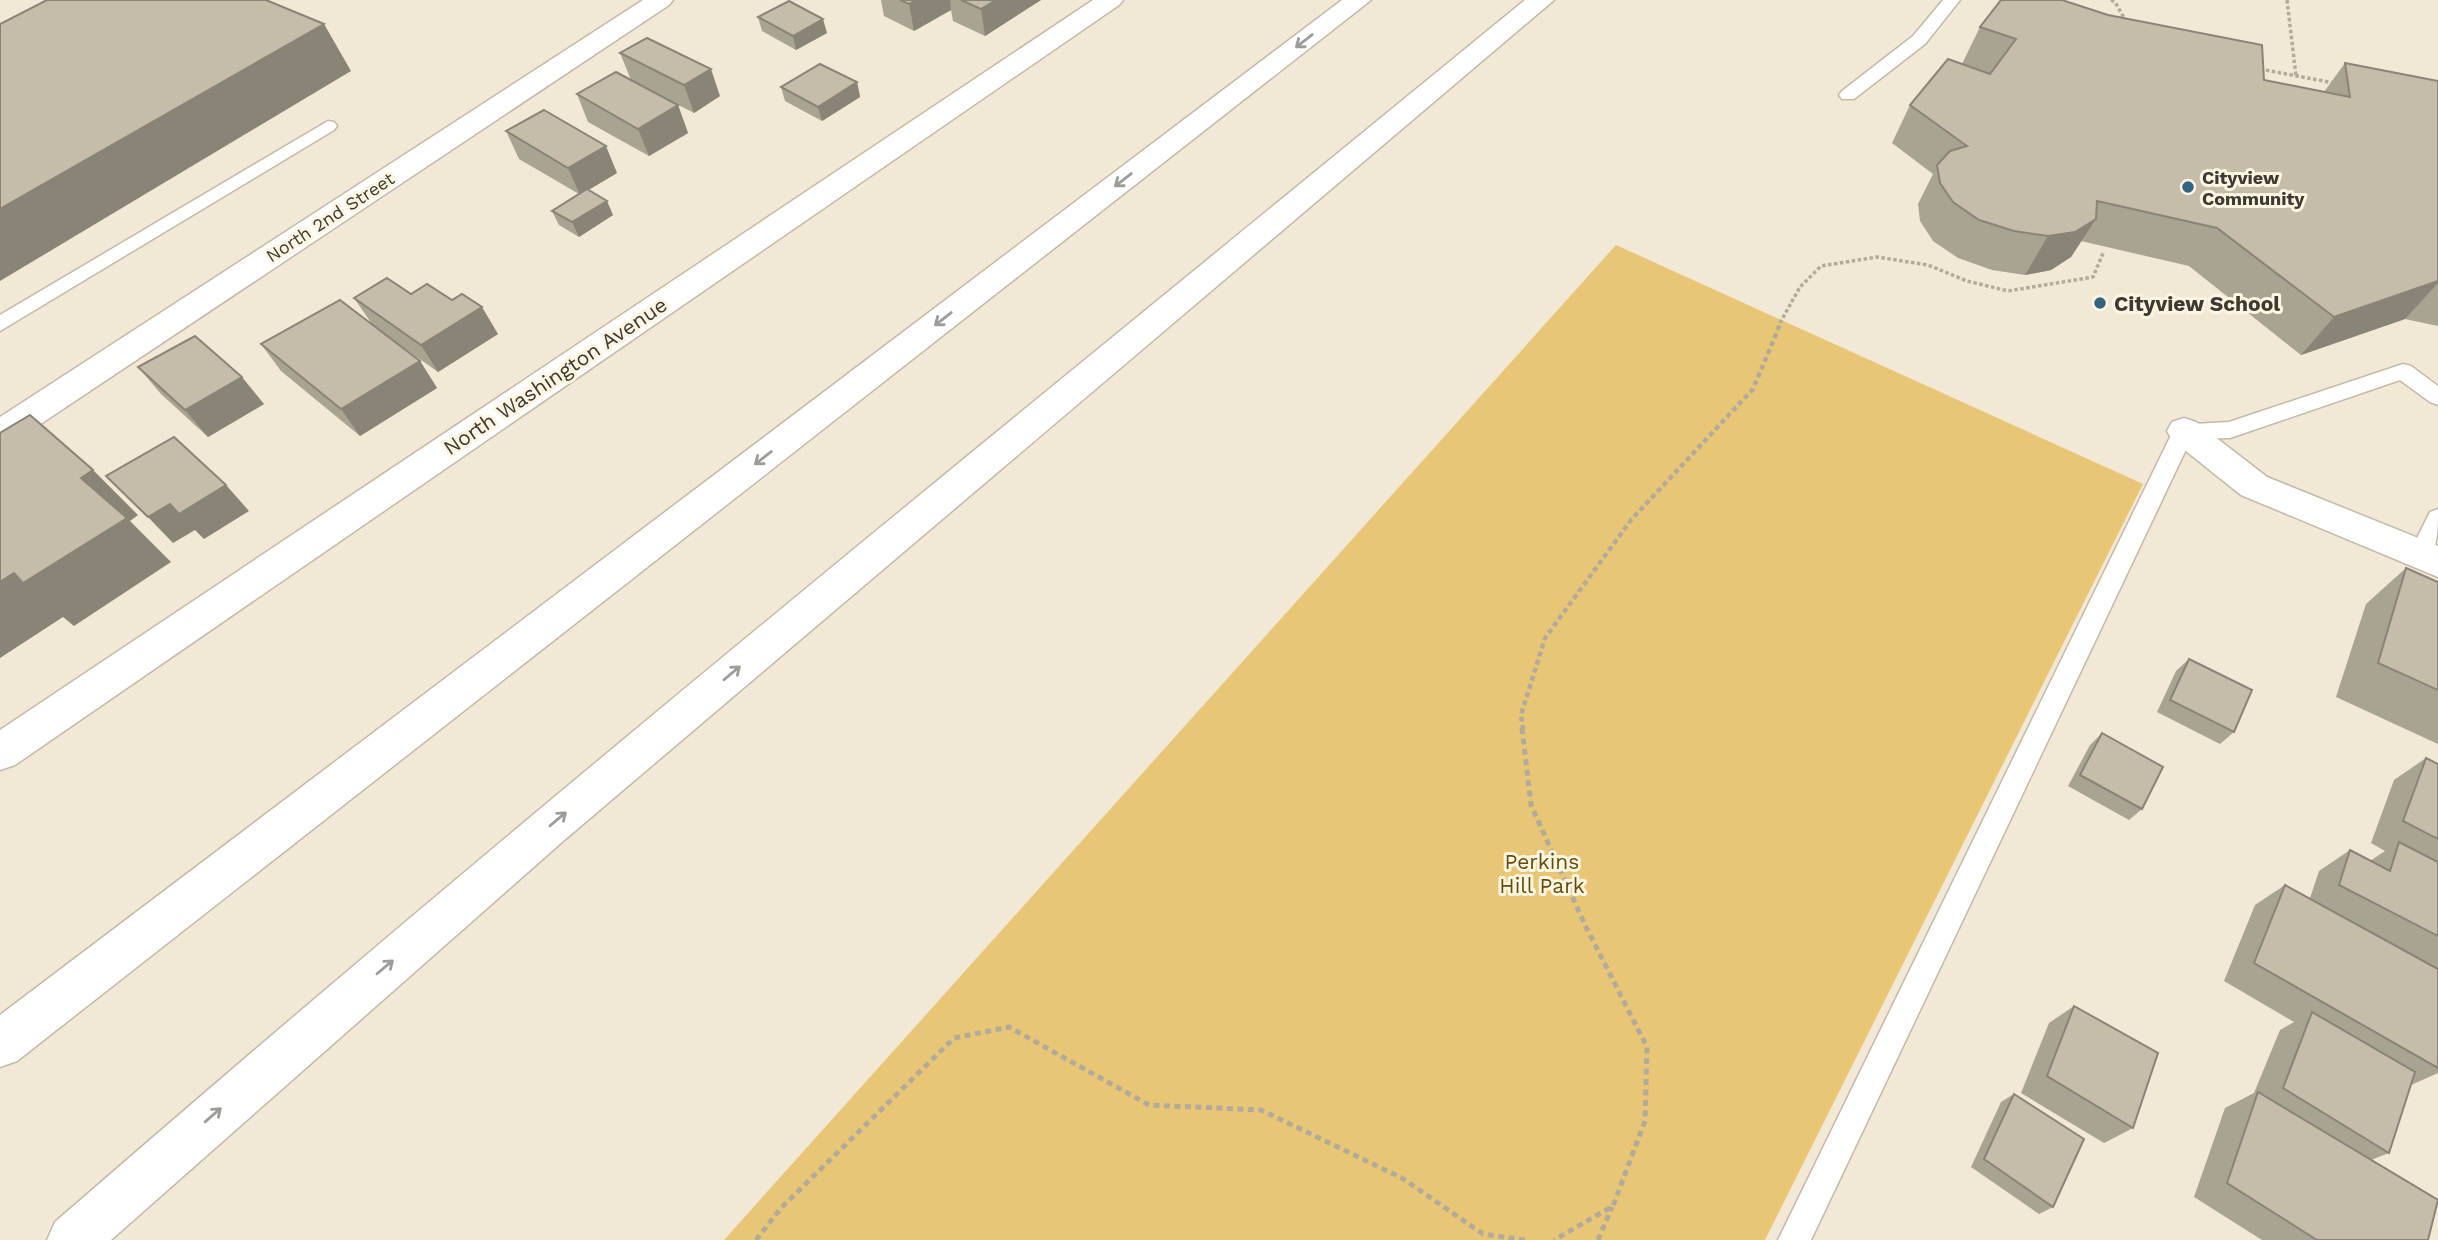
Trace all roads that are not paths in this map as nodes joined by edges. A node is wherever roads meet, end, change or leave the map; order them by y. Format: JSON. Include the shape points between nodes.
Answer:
{"nodes":[{"id":1,"x":660,"y":0,"type":"edge"},
{"id":2,"x":1110,"y":0,"type":"edge"},
{"id":3,"x":1358,"y":0,"type":"edge"},
{"id":4,"x":1541,"y":0,"type":"edge"},
{"id":5,"x":1952,"y":0,"type":"edge"},
{"id":6,"x":1849,"y":95,"type":"dead end"},
{"id":7,"x":328,"y":126,"type":"dead end"},
{"id":8,"x":0,"y":324,"type":"edge"},
{"id":9,"x":2438,"y":397,"type":"edge"},
{"id":10,"x":2184,"y":431,"type":"junction"},
{"id":11,"x":0,"y":434,"type":"edge"},
{"id":12,"x":2438,"y":518,"type":"edge"},
{"id":13,"x":2429,"y":558,"type":"edge"},
{"id":14,"x":0,"y":752,"type":"edge"},
{"id":15,"x":0,"y":1044,"type":"edge"},
{"id":16,"x":161,"y":1160,"type":"junction"},
{"id":17,"x":73,"y":1240,"type":"edge"},
{"id":18,"x":83,"y":1240,"type":"edge"},
{"id":19,"x":1794,"y":1240,"type":"edge"}],
"edges":[{"from":1,"to":11,"type":"main road","name":"North 2nd Street"},
{"from":2,"to":14,"type":"main road","name":"North Washington Avenue"},
{"from":3,"to":15,"type":"main road","one_way":true},
{"from":16,"to":4,"type":"main road","one_way":true,"via":[[547,828]]},
{"from":5,"to":6,"type":"lane","via":[[1919,40]]},
{"from":7,"to":8,"type":"lane"},
{"from":9,"to":10,"type":"lane","via":[[2403,371],[2230,430]]},
{"from":10,"to":13,"type":"main road","via":[[2254,486]]},
{"from":10,"to":19,"type":"lane"},
{"from":12,"to":13,"type":"lane"},
{"from":16,"to":17,"type":"main road"},
{"from":16,"to":18,"type":"main road"}]}
